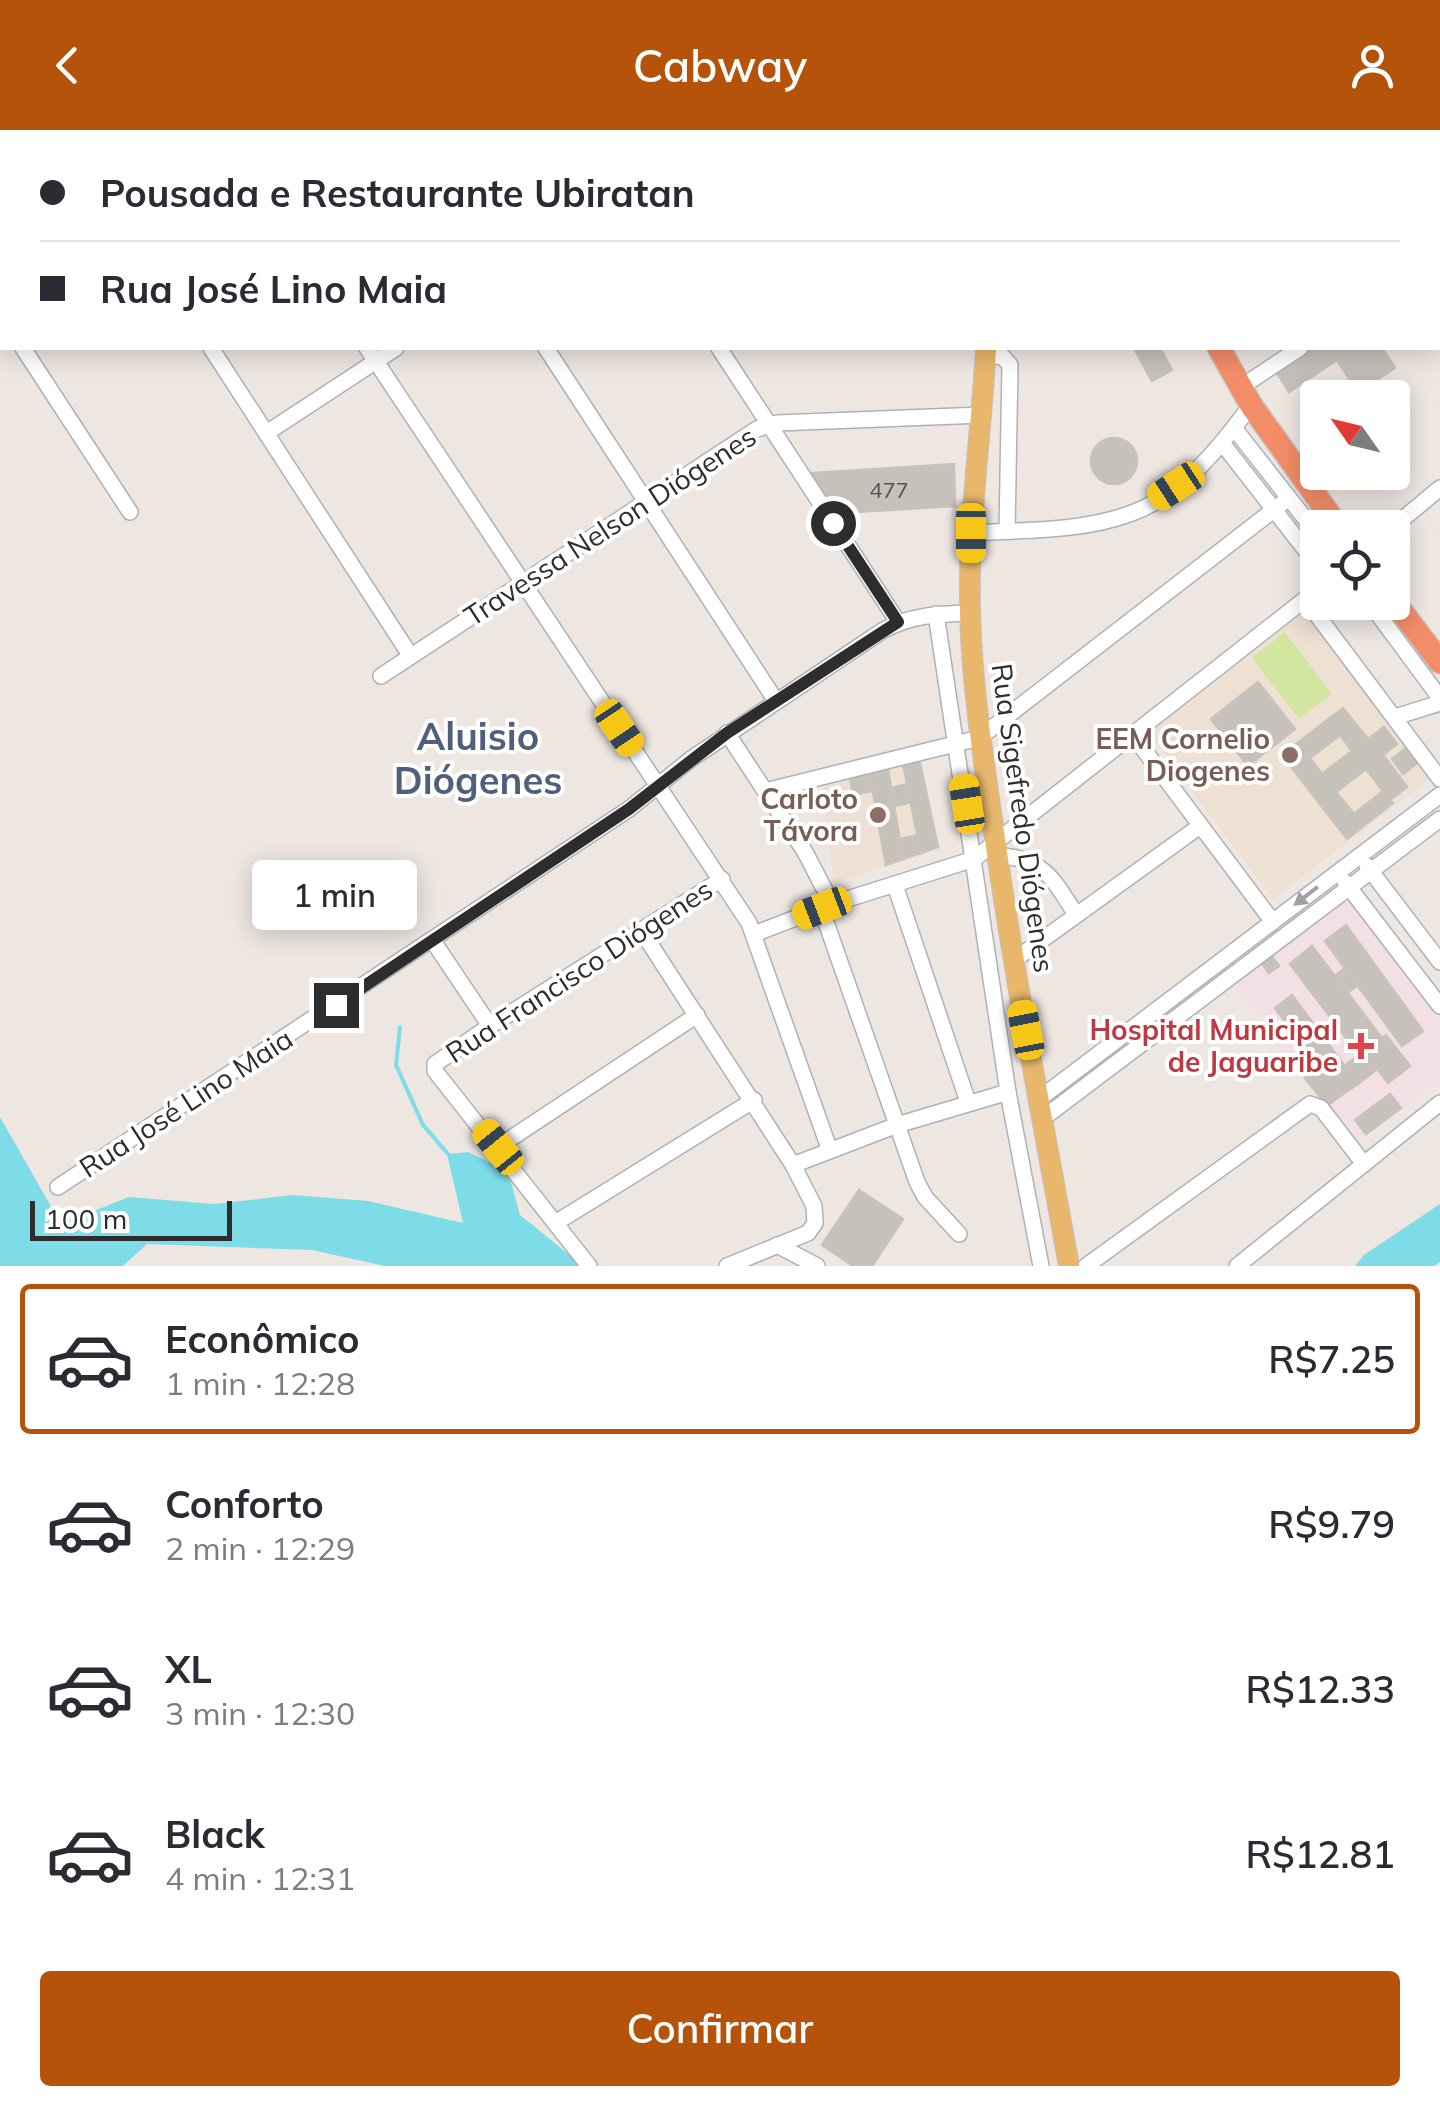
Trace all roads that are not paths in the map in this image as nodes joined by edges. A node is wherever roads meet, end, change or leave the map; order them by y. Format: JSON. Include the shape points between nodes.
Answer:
{"nodes":[{"id":1,"x":24,"y":350,"type":"edge"},
{"id":2,"x":212,"y":350,"type":"edge"},
{"id":3,"x":547,"y":350,"type":"edge"},
{"id":4,"x":720,"y":350,"type":"edge"},
{"id":5,"x":982,"y":350,"type":"edge"},
{"id":6,"x":1220,"y":350,"type":"edge"},
{"id":7,"x":1298,"y":350,"type":"edge"},
{"id":8,"x":371,"y":354,"type":"edge"},
{"id":9,"x":1246,"y":396,"type":"junction"},
{"id":10,"x":978,"y":421,"type":"junction"},
{"id":11,"x":769,"y":425,"type":"junction"},
{"id":12,"x":1234,"y":428,"type":"junction"},
{"id":13,"x":268,"y":432,"type":"junction"},
{"id":14,"x":1222,"y":443,"type":"junction"},
{"id":15,"x":1440,"y":488,"type":"edge"},
{"id":16,"x":1289,"y":498,"type":"junction"},
{"id":17,"x":645,"y":500,"type":"junction"},
{"id":18,"x":1274,"y":510,"type":"junction"},
{"id":19,"x":1326,"y":510,"type":"edge"},
{"id":20,"x":130,"y":512,"type":"dead end"},
{"id":21,"x":1300,"y":512,"type":"edge"},
{"id":22,"x":1410,"y":513,"type":"edge"},
{"id":23,"x":1007,"y":530,"type":"junction"},
{"id":24,"x":971,"y":533,"type":"junction"},
{"id":25,"x":1300,"y":543,"type":"edge"},
{"id":26,"x":524,"y":583,"type":"junction"},
{"id":27,"x":1300,"y":603,"type":"edge"},
{"id":28,"x":970,"y":613,"type":"junction"},
{"id":29,"x":936,"y":614,"type":"junction"},
{"id":30,"x":1329,"y":620,"type":"edge"},
{"id":31,"x":1382,"y":620,"type":"edge"},
{"id":32,"x":1408,"y":620,"type":"edge"},
{"id":33,"x":898,"y":622,"type":"junction"},
{"id":34,"x":410,"y":655,"type":"junction"},
{"id":35,"x":1440,"y":662,"type":"edge"},
{"id":36,"x":381,"y":676,"type":"dead end"},
{"id":37,"x":1440,"y":700,"type":"edge"},
{"id":38,"x":776,"y":701,"type":"junction"},
{"id":39,"x":1394,"y":717,"type":"junction"},
{"id":40,"x":727,"y":733,"type":"junction"},
{"id":41,"x":1132,"y":734,"type":"junction"},
{"id":42,"x":980,"y":738,"type":"junction"},
{"id":43,"x":957,"y":742,"type":"junction"},
{"id":44,"x":1440,"y":779,"type":"edge"},
{"id":45,"x":657,"y":786,"type":"junction"},
{"id":46,"x":765,"y":791,"type":"junction"},
{"id":47,"x":1440,"y":795,"type":"edge"},
{"id":48,"x":1440,"y":820,"type":"edge"},
{"id":49,"x":1200,"y":826,"type":"junction"},
{"id":50,"x":996,"y":850,"type":"junction"},
{"id":51,"x":1358,"y":856,"type":"junction"},
{"id":52,"x":974,"y":859,"type":"junction"},
{"id":53,"x":1370,"y":871,"type":"junction"},
{"id":54,"x":1337,"y":872,"type":"junction"},
{"id":55,"x":722,"y":879,"type":"junction"},
{"id":56,"x":895,"y":885,"type":"junction"},
{"id":57,"x":1348,"y":888,"type":"junction"},
{"id":58,"x":827,"y":906,"type":"junction"},
{"id":59,"x":1401,"y":912,"type":"junction"},
{"id":60,"x":1076,"y":915,"type":"junction"},
{"id":61,"x":1273,"y":922,"type":"junction"},
{"id":62,"x":1380,"y":928,"type":"junction"},
{"id":63,"x":642,"y":930,"type":"junction"},
{"id":64,"x":754,"y":934,"type":"junction"},
{"id":65,"x":433,"y":941,"type":"junction"},
{"id":66,"x":1013,"y":960,"type":"junction"},
{"id":67,"x":1440,"y":962,"type":"edge"},
{"id":68,"x":1209,"y":970,"type":"junction"},
{"id":69,"x":1220,"y":985,"type":"junction"},
{"id":70,"x":1439,"y":1003,"type":"edge"},
{"id":71,"x":697,"y":1014,"type":"junction"},
{"id":72,"x":490,"y":1026,"type":"junction"},
{"id":73,"x":1094,"y":1057,"type":"junction"},
{"id":74,"x":1102,"y":1074,"type":"junction"},
{"id":75,"x":1008,"y":1092,"type":"junction"},
{"id":76,"x":754,"y":1100,"type":"junction"},
{"id":77,"x":968,"y":1102,"type":"junction"},
{"id":78,"x":1440,"y":1102,"type":"edge"},
{"id":79,"x":1041,"y":1109,"type":"junction"},
{"id":80,"x":897,"y":1125,"type":"junction"},
{"id":81,"x":498,"y":1147,"type":"junction"},
{"id":82,"x":829,"y":1148,"type":"junction"},
{"id":83,"x":793,"y":1164,"type":"junction"},
{"id":84,"x":1364,"y":1164,"type":"junction"},
{"id":85,"x":58,"y":1187,"type":"dead end"},
{"id":86,"x":557,"y":1222,"type":"junction"},
{"id":87,"x":959,"y":1234,"type":"dead end"},
{"id":88,"x":778,"y":1245,"type":"junction"},
{"id":89,"x":588,"y":1266,"type":"edge"},
{"id":90,"x":728,"y":1266,"type":"edge"},
{"id":91,"x":817,"y":1266,"type":"edge"},
{"id":92,"x":1041,"y":1266,"type":"edge"},
{"id":93,"x":1069,"y":1266,"type":"edge"},
{"id":94,"x":1086,"y":1266,"type":"edge"},
{"id":95,"x":1237,"y":1266,"type":"edge"}],
"edges":[{"from":1,"to":20,"type":"street"},
{"from":2,"to":13,"type":"street"},
{"from":3,"to":17,"type":"street"},
{"from":4,"to":11,"type":"street"},
{"from":5,"to":10,"type":"main road","name":"Rua Sigefredo Diógenes"},
{"from":5,"to":23,"type":"street","via":[[1010,365]]},
{"from":6,"to":9,"type":"highway"},
{"from":7,"to":9,"type":"street"},
{"from":8,"to":13,"type":"street"},
{"from":8,"to":26,"type":"street"},
{"from":9,"to":12,"type":"street"},
{"from":9,"to":19,"type":"highway"},
{"from":10,"to":11,"type":"street","name":"Travessa Nelson Diógenes"},
{"from":10,"to":24,"type":"main road","name":"Rua Sigefredo Diógenes"},
{"from":11,"to":17,"type":"street","name":"Travessa Nelson Diógenes"},
{"from":11,"to":33,"type":"street"},
{"from":12,"to":14,"type":"street"},
{"from":12,"to":16,"type":"street"},
{"from":13,"to":34,"type":"street"},
{"from":14,"to":18,"type":"street"},
{"from":14,"to":23,"type":"street","via":[[1176,486],[1135,512],[1078,526]]},
{"from":15,"to":22,"type":"street"},
{"from":16,"to":18,"type":"street"},
{"from":16,"to":21,"type":"street"},
{"from":17,"to":26,"type":"street","name":"Travessa Nelson Diógenes"},
{"from":17,"to":38,"type":"street"},
{"from":18,"to":25,"type":"street"},
{"from":18,"to":42,"type":"street"},
{"from":23,"to":24,"type":"street"},
{"from":24,"to":28,"type":"main road","name":"Rua Sigefredo Diógenes"},
{"from":26,"to":34,"type":"street","name":"Travessa Nelson Diógenes"},
{"from":26,"to":45,"type":"street"},
{"from":27,"to":41,"type":"street"},
{"from":28,"to":29,"type":"street","name":"Rua José Lino Maia"},
{"from":28,"to":42,"type":"main road","name":"Rua Sigefredo Diógenes"},
{"from":29,"to":33,"type":"street","name":"Rua José Lino Maia"},
{"from":29,"to":43,"type":"street"},
{"from":30,"to":39,"type":"street"},
{"from":31,"to":37,"type":"street"},
{"from":32,"to":35,"type":"highway"},
{"from":33,"to":38,"type":"street","name":"Rua José Lino Maia"},
{"from":34,"to":36,"type":"street","name":"Travessa Nelson Diógenes"},
{"from":37,"to":39,"type":"street"},
{"from":38,"to":40,"type":"street","name":"Rua José Lino Maia"},
{"from":39,"to":44,"type":"street"},
{"from":40,"to":45,"type":"street","name":"Rua José Lino Maia"},
{"from":40,"to":46,"type":"street"},
{"from":41,"to":49,"type":"street"},
{"from":41,"to":50,"type":"street"},
{"from":42,"to":43,"type":"street"},
{"from":42,"to":50,"type":"main road","name":"Rua Sigefredo Diógenes"},
{"from":43,"to":46,"type":"street"},
{"from":43,"to":52,"type":"street"},
{"from":45,"to":55,"type":"street"},
{"from":45,"to":65,"type":"street","name":"Rua José Lino Maia"},
{"from":46,"to":58,"type":"street","via":[[805,852]]},
{"from":47,"to":51,"type":"street"},
{"from":48,"to":53,"type":"street"},
{"from":49,"to":60,"type":"street"},
{"from":49,"to":61,"type":"street"},
{"from":50,"to":52,"type":"street"},
{"from":50,"to":60,"type":"street","via":[[1048,874]]},
{"from":50,"to":66,"type":"main road","name":"Rua Sigefredo Diógenes"},
{"from":51,"to":53,"type":"street"},
{"from":51,"to":54,"type":"street"},
{"from":52,"to":56,"type":"street"},
{"from":52,"to":75,"type":"street"},
{"from":53,"to":57,"type":"street"},
{"from":53,"to":59,"type":"street"},
{"from":54,"to":57,"type":"street"},
{"from":54,"to":61,"type":"street","one_way":true},
{"from":55,"to":63,"type":"street","name":"Rua Francisco Diógenes"},
{"from":55,"to":64,"type":"street"},
{"from":56,"to":58,"type":"street"},
{"from":56,"to":77,"type":"street"},
{"from":57,"to":62,"type":"street"},
{"from":57,"to":69,"type":"street"},
{"from":58,"to":64,"type":"street"},
{"from":58,"to":80,"type":"street"},
{"from":59,"to":62,"type":"street"},
{"from":59,"to":67,"type":"street"},
{"from":60,"to":66,"type":"street"},
{"from":61,"to":68,"type":"street"},
{"from":62,"to":70,"type":"street"},
{"from":63,"to":71,"type":"street"},
{"from":63,"to":72,"type":"street","name":"Rua Francisco Diógenes"},
{"from":64,"to":82,"type":"street"},
{"from":65,"to":72,"type":"street"},
{"from":65,"to":85,"type":"street","name":"Rua José Lino Maia"},
{"from":66,"to":79,"type":"main road","name":"Rua Sigefredo Diógenes"},
{"from":68,"to":69,"type":"street"},
{"from":68,"to":73,"type":"street"},
{"from":69,"to":74,"type":"street"},
{"from":71,"to":76,"type":"street"},
{"from":71,"to":81,"type":"street"},
{"from":72,"to":81,"type":"street","name":"Rua Francisco Diógenes","via":[[437,1062],[435,1071]]},
{"from":73,"to":74,"type":"street"},
{"from":73,"to":79,"type":"street"},
{"from":74,"to":79,"type":"street"},
{"from":75,"to":77,"type":"street"},
{"from":75,"to":92,"type":"street"},
{"from":76,"to":83,"type":"street"},
{"from":76,"to":86,"type":"street"},
{"from":77,"to":80,"type":"street"},
{"from":78,"to":84,"type":"street"},
{"from":79,"to":93,"type":"main road","name":"Rua Sigefredo Diógenes"},
{"from":80,"to":82,"type":"street"},
{"from":80,"to":87,"type":"street","via":[[925,1196]]},
{"from":81,"to":86,"type":"street"},
{"from":82,"to":83,"type":"street"},
{"from":83,"to":88,"type":"street","via":[[814,1206],[815,1223],[808,1234]]},
{"from":84,"to":94,"type":"street","via":[[1321,1108],[1310,1104]]},
{"from":84,"to":95,"type":"street"},
{"from":86,"to":89,"type":"street"},
{"from":88,"to":90,"type":"street"},
{"from":88,"to":91,"type":"street"}]}
